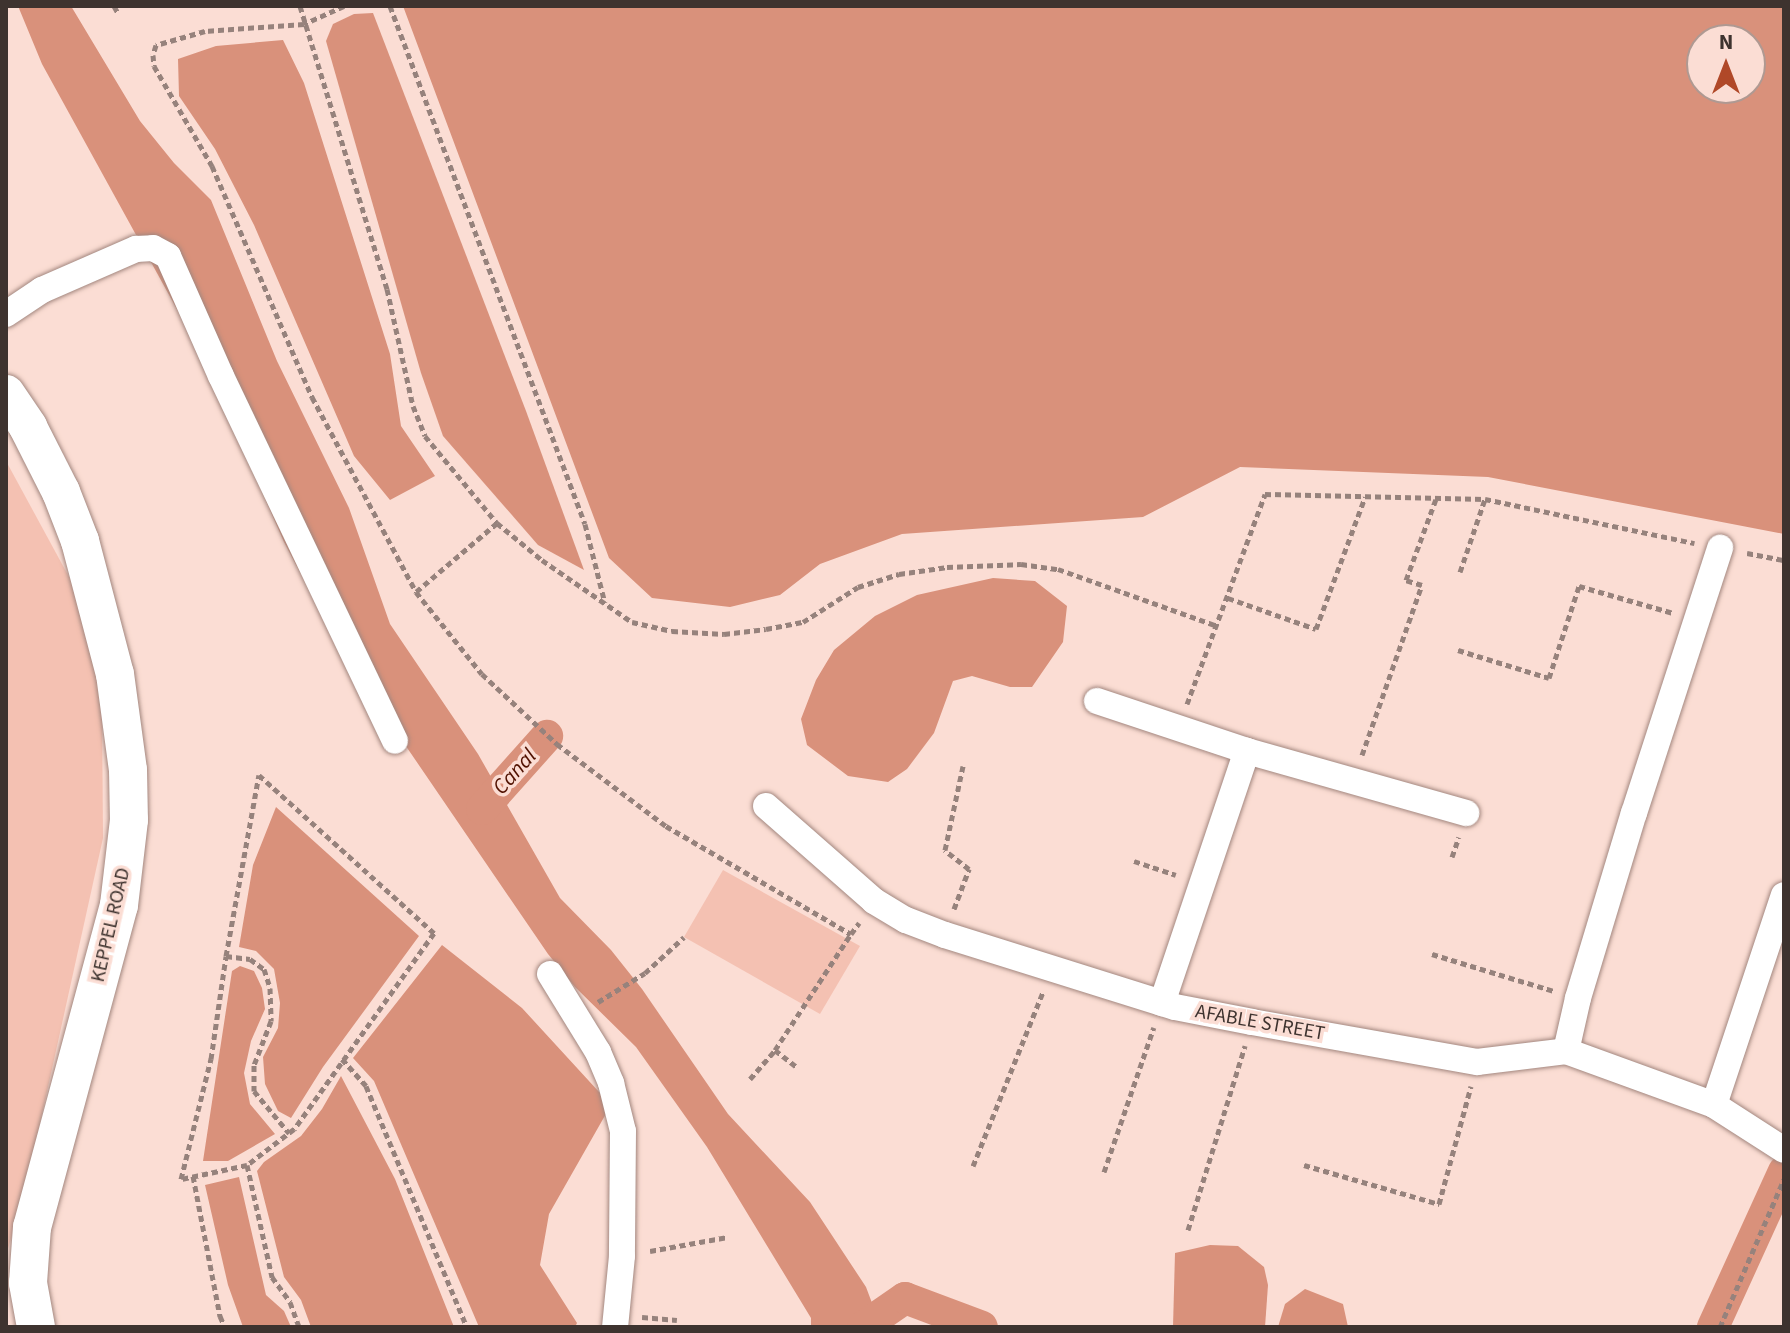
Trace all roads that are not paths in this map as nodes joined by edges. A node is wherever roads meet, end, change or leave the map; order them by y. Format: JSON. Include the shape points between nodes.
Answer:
{"nodes":[{"id":1,"x":6,"y":314,"type":"edge"},
{"id":2,"x":6,"y":394,"type":"edge"},
{"id":3,"x":1720,"y":548,"type":"road end"},
{"id":4,"x":1097,"y":701,"type":"dead end"},
{"id":5,"x":395,"y":741,"type":"dead end"},
{"id":6,"x":1247,"y":751,"type":"junction"},
{"id":7,"x":766,"y":806,"type":"dead end"},
{"id":8,"x":1466,"y":813,"type":"dead end"},
{"id":9,"x":1784,"y":895,"type":"edge"},
{"id":10,"x":550,"y":974,"type":"dead end"},
{"id":11,"x":1162,"y":1003,"type":"junction"},
{"id":12,"x":1566,"y":1051,"type":"junction"},
{"id":13,"x":1714,"y":1105,"type":"junction"},
{"id":14,"x":1783,"y":1149,"type":"edge"},
{"id":15,"x":36,"y":1327,"type":"edge"},
{"id":16,"x":615,"y":1327,"type":"edge"}],
"edges":[{"from":1,"to":5,"type":"street","via":[[42,290],[136,249],[153,248],[168,256]]},
{"from":2,"to":15,"type":"street","name":"KEPPEL ROAD","via":[[61,492],[80,541],[115,674],[128,770],[129,820],[119,905],[32,1227],[28,1283]]},
{"from":3,"to":12,"type":"street","via":[[1578,998]]},
{"from":4,"to":6,"type":"street"},
{"from":6,"to":8,"type":"street"},
{"from":6,"to":11,"type":"street"},
{"from":7,"to":11,"type":"street","name":"AFABLE STREET","via":[[874,901],[906,920]]},
{"from":9,"to":13,"type":"street"},
{"from":10,"to":16,"type":"street","via":[[592,1040],[615,1096],[625,1159]]},
{"from":11,"to":12,"type":"street","name":"AFABLE STREET","via":[[1477,1062]]},
{"from":12,"to":13,"type":"street","name":"AFABLE STREET"},
{"from":13,"to":14,"type":"street","name":"AFABLE STREET"}]}
